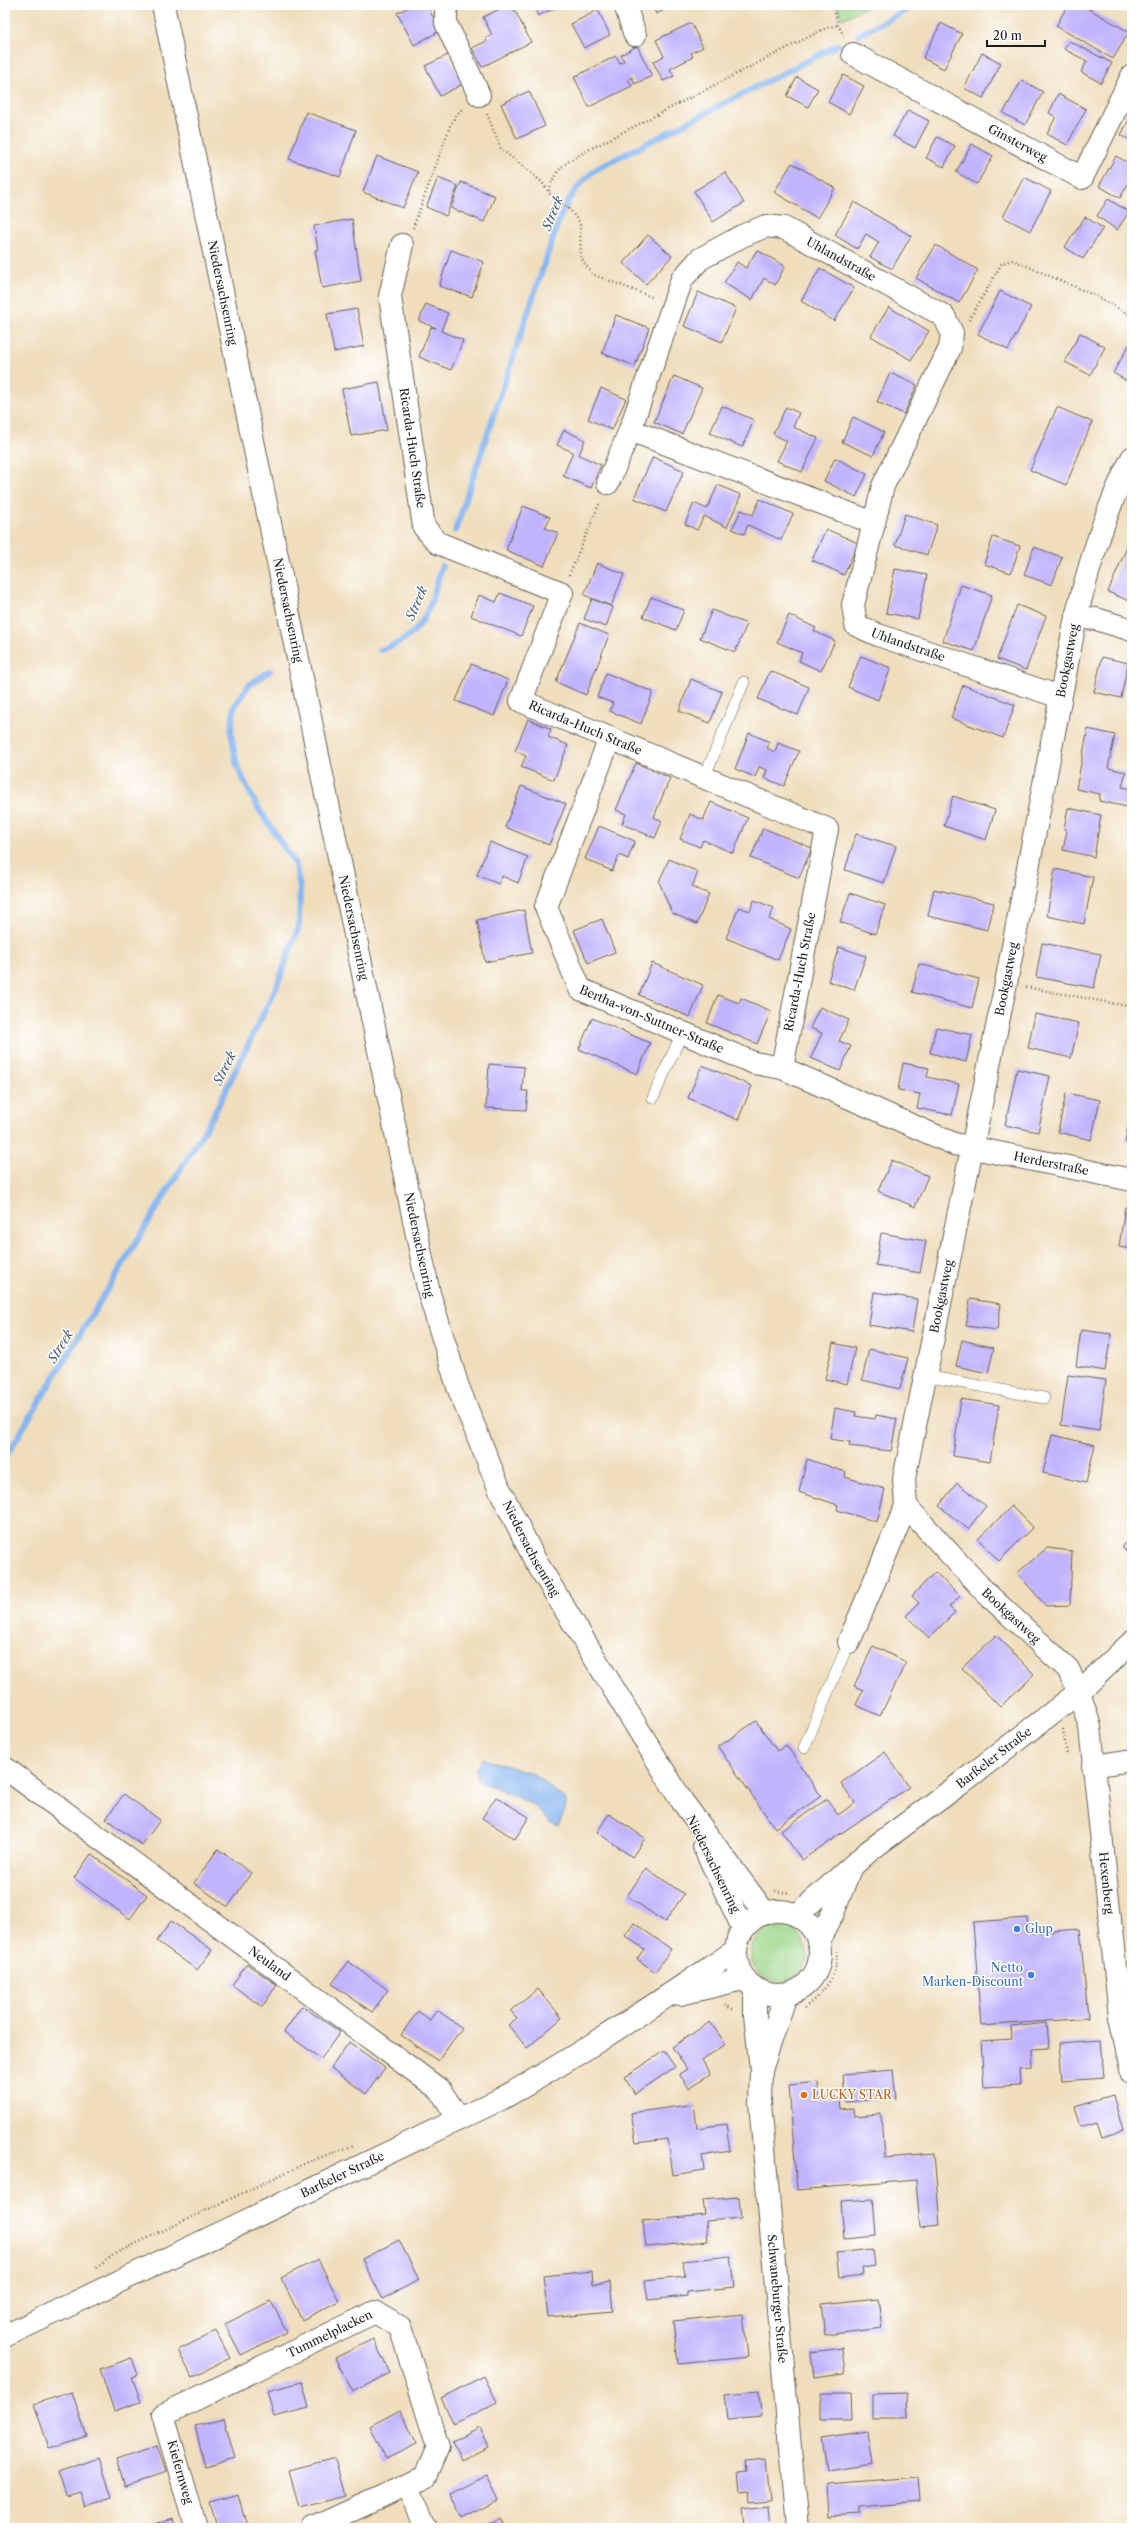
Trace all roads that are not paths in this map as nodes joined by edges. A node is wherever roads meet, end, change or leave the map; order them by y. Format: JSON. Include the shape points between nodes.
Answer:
{"nodes":[{"id":1,"x":163,"y":5,"type":"edge"},
{"id":2,"x":446,"y":5,"type":"edge"},
{"id":3,"x":625,"y":5,"type":"edge"},
{"id":4,"x":635,"y":35,"type":"dead end"},
{"id":5,"x":853,"y":54,"type":"road end"},
{"id":6,"x":1132,"y":76,"type":"edge"},
{"id":7,"x":479,"y":95,"type":"road end"},
{"id":8,"x":402,"y":245,"type":"road end"},
{"id":9,"x":630,"y":430,"type":"junction"},
{"id":10,"x":1129,"y":470,"type":"edge"},
{"id":11,"x":608,"y":483,"type":"road end"},
{"id":12,"x":874,"y":523,"type":"junction"},
{"id":13,"x":1076,"y":617,"type":"junction"},
{"id":14,"x":1132,"y":630,"type":"edge"},
{"id":15,"x":744,"y":682,"type":"dead end"},
{"id":16,"x":1060,"y":697,"type":"junction"},
{"id":17,"x":610,"y":740,"type":"junction"},
{"id":18,"x":704,"y":778,"type":"junction"},
{"id":19,"x":682,"y":1032,"type":"junction"},
{"id":20,"x":782,"y":1068,"type":"junction"},
{"id":21,"x":653,"y":1098,"type":"dead end"},
{"id":22,"x":971,"y":1147,"type":"junction"},
{"id":23,"x":1132,"y":1180,"type":"edge"},
{"id":24,"x":926,"y":1376,"type":"junction"},
{"id":25,"x":1044,"y":1398,"type":"dead end"},
{"id":26,"x":906,"y":1506,"type":"junction"},
{"id":27,"x":850,"y":1642,"type":"joint"},
{"id":28,"x":1132,"y":1642,"type":"edge"},
{"id":29,"x":1079,"y":1692,"type":"junction"},
{"id":30,"x":804,"y":1748,"type":"dead end"},
{"id":31,"x":1132,"y":1760,"type":"edge"},
{"id":32,"x":1093,"y":1766,"type":"junction"},
{"id":33,"x":5,"y":1768,"type":"edge"},
{"id":34,"x":682,"y":1801,"type":"junction"},
{"id":35,"x":850,"y":1868,"type":"junction"},
{"id":36,"x":765,"y":1913,"type":"junction"},
{"id":37,"x":797,"y":1915,"type":"junction"},
{"id":38,"x":743,"y":1928,"type":"junction"},
{"id":39,"x":828,"y":1945,"type":"junction"},
{"id":40,"x":735,"y":1951,"type":"junction"},
{"id":41,"x":749,"y":1984,"type":"junction"},
{"id":42,"x":786,"y":1995,"type":"junction"},
{"id":43,"x":670,"y":1996,"type":"junction"},
{"id":44,"x":761,"y":2069,"type":"junction"},
{"id":45,"x":1132,"y":2074,"type":"edge"},
{"id":46,"x":459,"y":2119,"type":"junction"},
{"id":47,"x":5,"y":2336,"type":"edge"},
{"id":48,"x":163,"y":2415,"type":"joint"},
{"id":49,"x":407,"y":2486,"type":"junction"},
{"id":50,"x":196,"y":2528,"type":"edge"},
{"id":51,"x":313,"y":2528,"type":"edge"},
{"id":52,"x":426,"y":2528,"type":"edge"},
{"id":53,"x":797,"y":2528,"type":"edge"}],
"edges":[{"from":1,"to":34,"type":"street","name":"Niedersachsenring","via":[[429,1293],[458,1387],[499,1488],[535,1560]]},
{"from":2,"to":7,"type":"street","via":[[446,23]]},
{"from":3,"to":4,"type":"street"},
{"from":5,"to":6,"type":"street","name":"Ginsterweg","via":[[1082,178]]},
{"from":8,"to":17,"type":"street","name":"Ricarda-Huch Straße","via":[[390,296],[424,527],[438,543],[562,593],[520,702]]},
{"from":9,"to":11,"type":"street","name":"Uhlandstraße"},
{"from":9,"to":12,"type":"street"},
{"from":9,"to":12,"type":"street","name":"Uhlandstraße","via":[[682,279],[700,259],[766,226],[784,228],[944,316],[952,333],[950,348],[883,486]]},
{"from":10,"to":13,"type":"street","name":"Bookgastweg","via":[[1090,561]]},
{"from":12,"to":16,"type":"street","name":"Uhlandstraße","via":[[853,605],[856,625],[878,635]]},
{"from":13,"to":14,"type":"street","via":[[1096,619]]},
{"from":13,"to":16,"type":"street","name":"Bookgastweg"},
{"from":15,"to":18,"type":"lane"},
{"from":16,"to":22,"type":"street","name":"Bookgastweg","via":[[1006,983]]},
{"from":17,"to":18,"type":"street","name":"Ricarda-Huch Straße"},
{"from":17,"to":19,"type":"street","name":"Bertha-von-Suttner-Straße","via":[[546,907],[580,989]]},
{"from":18,"to":20,"type":"street","name":"Ricarda-Huch Straße","via":[[827,829]]},
{"from":19,"to":20,"type":"street","name":"Bertha-von-Suttner-Straße","via":[[754,1063]]},
{"from":19,"to":21,"type":"lane"},
{"from":20,"to":22,"type":"street","name":"Bertha-von-Suttner-Straße","via":[[954,1144]]},
{"from":22,"to":23,"type":"street","name":"Herderstraße"},
{"from":22,"to":24,"type":"street","name":"Bookgastweg"},
{"from":24,"to":25,"type":"lane"},
{"from":24,"to":26,"type":"street","name":"Bookgastweg","via":[[904,1479]]},
{"from":26,"to":27,"type":"street","name":"Bookgastweg"},
{"from":26,"to":29,"type":"street","name":"Bookgastweg","via":[[985,1592],[1068,1669]]},
{"from":27,"to":30,"type":"lane"},
{"from":28,"to":29,"type":"street","name":"Barßeler Straße"},
{"from":29,"to":32,"type":"street","name":"Hexenberg","via":[[1090,1727]]},
{"from":29,"to":35,"type":"street","name":"Barßeler Straße"},
{"from":31,"to":32,"type":"street"},
{"from":32,"to":45,"type":"street","name":"Hexenberg","via":[[1120,2016]]},
{"from":33,"to":46,"type":"street","name":"Neuland","via":[[440,2090]]},
{"from":34,"to":36,"type":"street","name":"Niedersachsenring"},
{"from":34,"to":38,"type":"street","name":"Niedersachsenring"},
{"from":35,"to":37,"type":"street","name":"Barßeler Straße"},
{"from":35,"to":39,"type":"street","name":"Barßeler Straße","via":[[833,1913]]},
{"from":36,"to":37,"type":"street","via":[[781,1911]]},
{"from":36,"to":38,"type":"street","via":[[753,1918]]},
{"from":37,"to":39,"type":"street"},
{"from":38,"to":40,"type":"street","via":[[737,1939]]},
{"from":39,"to":42,"type":"street","via":[[820,1955],[817,1969],[805,1986]]},
{"from":40,"to":41,"type":"street","via":[[737,1965]]},
{"from":40,"to":43,"type":"street","name":"Barßeler Straße"},
{"from":41,"to":42,"type":"street","via":[[765,1994]]},
{"from":41,"to":43,"type":"street","name":"Barßeler Straße","via":[[717,1985]]},
{"from":41,"to":44,"type":"street","name":"Schwaneburger Straße"},
{"from":42,"to":44,"type":"street","name":"Schwaneburger Straße"},
{"from":43,"to":46,"type":"street","name":"Barßeler Straße","via":[[551,2070]]},
{"from":44,"to":53,"type":"street","name":"Schwaneburger Straße","via":[[760,2103]]},
{"from":46,"to":47,"type":"street","name":"Barßeler Straße"},
{"from":48,"to":49,"type":"street","name":"Tummelplacken","via":[[375,2312],[400,2326],[438,2447],[425,2477]]},
{"from":48,"to":50,"type":"street","name":"Kiefernweg"},
{"from":49,"to":51,"type":"street","name":"Tummelplacken"},
{"from":49,"to":52,"type":"street"}]}
